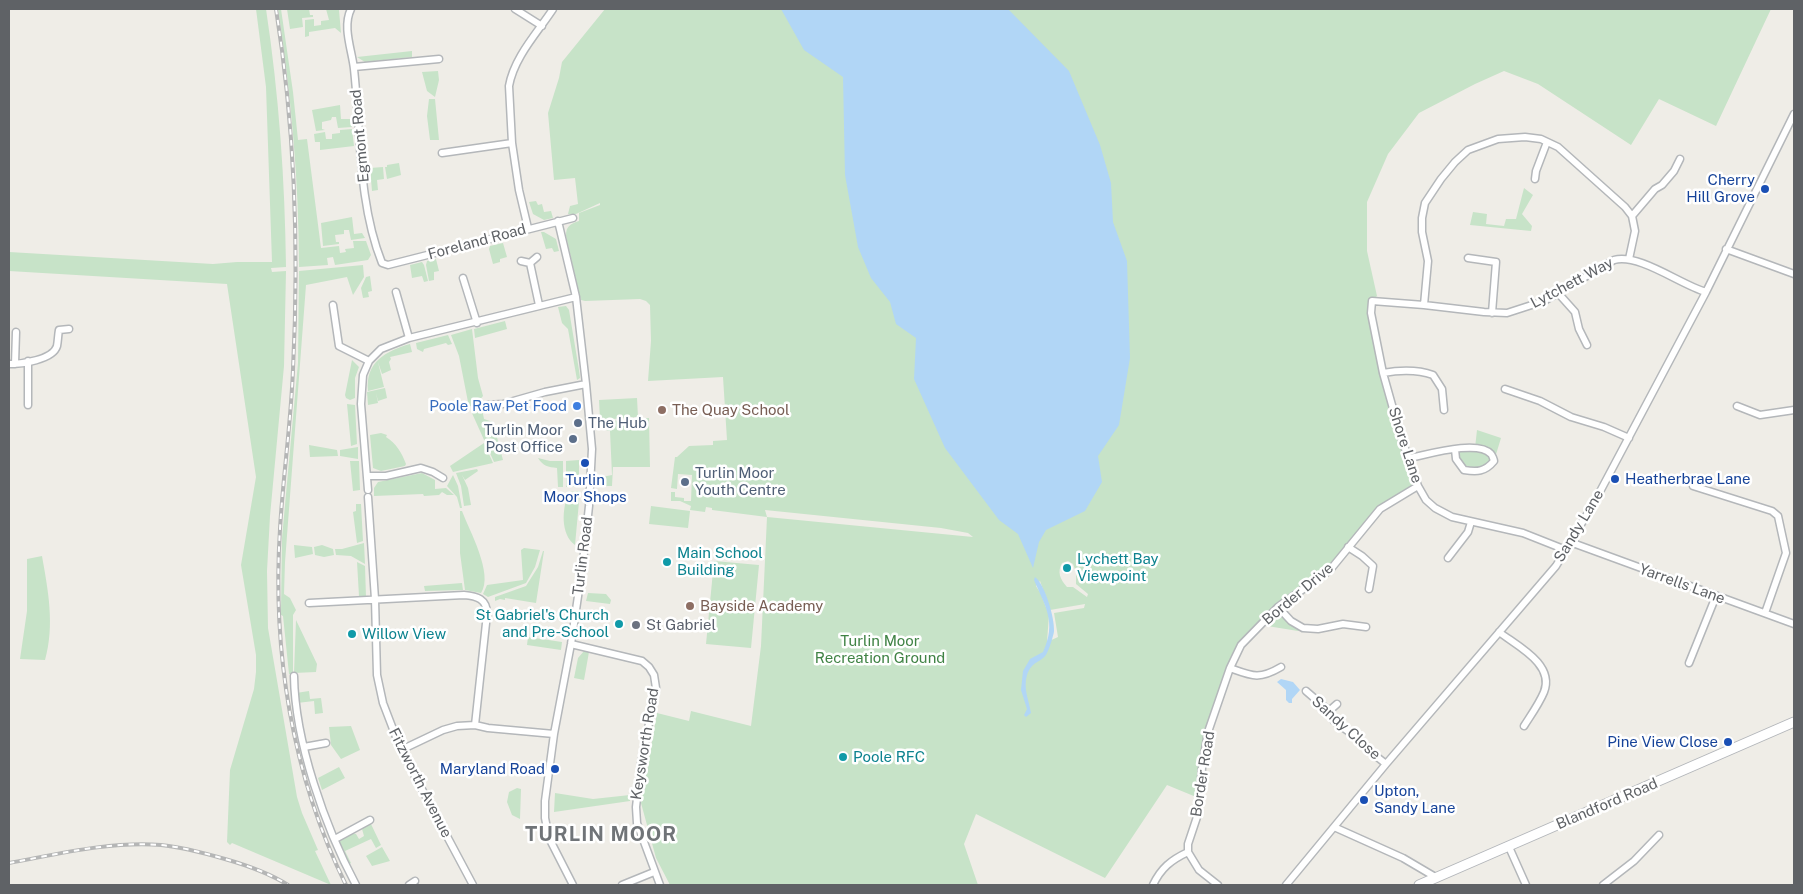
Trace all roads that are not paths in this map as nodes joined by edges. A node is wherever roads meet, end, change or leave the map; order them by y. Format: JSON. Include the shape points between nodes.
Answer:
{"nodes":[{"id":1,"x":351,"y":9,"type":"edge"},
{"id":2,"x":515,"y":9,"type":"edge"},
{"id":3,"x":553,"y":9,"type":"edge"},
{"id":4,"x":542,"y":26,"type":"junction"},
{"id":5,"x":439,"y":59,"type":"dead end"},
{"id":6,"x":354,"y":67,"type":"junction"},
{"id":7,"x":1794,"y":114,"type":"edge"},
{"id":8,"x":1547,"y":142,"type":"junction"},
{"id":9,"x":512,"y":143,"type":"junction"},
{"id":10,"x":442,"y":153,"type":"dead end"},
{"id":11,"x":1680,"y":159,"type":"dead end"},
{"id":12,"x":1535,"y":179,"type":"dead end"},
{"id":13,"x":1632,"y":216,"type":"junction"},
{"id":14,"x":573,"y":218,"type":"dead end"},
{"id":15,"x":558,"y":221,"type":"junction"},
{"id":16,"x":528,"y":228,"type":"junction"},
{"id":17,"x":1726,"y":249,"type":"junction"},
{"id":18,"x":536,"y":257,"type":"dead end"},
{"id":19,"x":1468,"y":258,"type":"dead end"},
{"id":20,"x":1629,"y":259,"type":"junction"},
{"id":21,"x":521,"y":261,"type":"dead end"},
{"id":22,"x":382,"y":263,"type":"joint"},
{"id":23,"x":530,"y":263,"type":"junction"},
{"id":24,"x":1794,"y":274,"type":"edge"},
{"id":25,"x":463,"y":278,"type":"dead end"},
{"id":26,"x":396,"y":292,"type":"dead end"},
{"id":27,"x":1706,"y":292,"type":"junction"},
{"id":28,"x":1558,"y":293,"type":"junction"},
{"id":29,"x":576,"y":297,"type":"junction"},
{"id":30,"x":1372,"y":301,"type":"joint"},
{"id":31,"x":333,"y":305,"type":"dead end"},
{"id":32,"x":1424,"y":305,"type":"junction"},
{"id":33,"x":539,"y":306,"type":"junction"},
{"id":34,"x":1492,"y":313,"type":"junction"},
{"id":35,"x":477,"y":323,"type":"junction"},
{"id":36,"x":69,"y":328,"type":"dead end"},
{"id":37,"x":16,"y":332,"type":"dead end"},
{"id":38,"x":409,"y":338,"type":"junction"},
{"id":39,"x":1587,"y":345,"type":"dead end"},
{"id":40,"x":28,"y":361,"type":"junction"},
{"id":41,"x":369,"y":361,"type":"junction"},
{"id":42,"x":12,"y":364,"type":"edge"},
{"id":43,"x":1382,"y":373,"type":"junction"},
{"id":44,"x":586,"y":384,"type":"junction"},
{"id":45,"x":1505,"y":388,"type":"dead end"},
{"id":46,"x":28,"y":404,"type":"dead end"},
{"id":47,"x":487,"y":405,"type":"dead end"},
{"id":48,"x":1738,"y":406,"type":"dead end"},
{"id":49,"x":1444,"y":410,"type":"dead end"},
{"id":50,"x":1794,"y":410,"type":"edge"},
{"id":51,"x":1629,"y":438,"type":"junction"},
{"id":52,"x":1455,"y":450,"type":"junction"},
{"id":53,"x":1409,"y":458,"type":"junction"},
{"id":54,"x":367,"y":476,"type":"junction"},
{"id":55,"x":443,"y":478,"type":"dead end"},
{"id":56,"x":1418,"y":486,"type":"junction"},
{"id":57,"x":1693,"y":486,"type":"dead end"},
{"id":58,"x":1471,"y":522,"type":"junction"},
{"id":59,"x":1570,"y":542,"type":"junction"},
{"id":60,"x":1348,"y":548,"type":"junction"},
{"id":61,"x":1566,"y":550,"type":"junction"},
{"id":62,"x":1448,"y":558,"type":"dead end"},
{"id":63,"x":1369,"y":589,"type":"dead end"},
{"id":64,"x":1716,"y":596,"type":"junction"},
{"id":65,"x":374,"y":599,"type":"junction"},
{"id":66,"x":309,"y":603,"type":"dead end"},
{"id":67,"x":1278,"y":607,"type":"junction"},
{"id":68,"x":1765,"y":613,"type":"junction"},
{"id":69,"x":1794,"y":624,"type":"edge"},
{"id":70,"x":1366,"y":627,"type":"dead end"},
{"id":71,"x":1499,"y":632,"type":"junction"},
{"id":72,"x":571,"y":644,"type":"junction"},
{"id":73,"x":1690,"y":663,"type":"dead end"},
{"id":74,"x":1281,"y":667,"type":"dead end"},
{"id":75,"x":1230,"y":668,"type":"junction"},
{"id":76,"x":294,"y":676,"type":"dead end"},
{"id":77,"x":1306,"y":692,"type":"dead end"},
{"id":78,"x":1337,"y":704,"type":"dead end"},
{"id":79,"x":1329,"y":711,"type":"junction"},
{"id":80,"x":1794,"y":722,"type":"edge"},
{"id":81,"x":475,"y":725,"type":"junction"},
{"id":82,"x":1524,"y":726,"type":"dead end"},
{"id":83,"x":554,"y":734,"type":"junction"},
{"id":84,"x":326,"y":743,"type":"dead end"},
{"id":85,"x":304,"y":747,"type":"junction"},
{"id":86,"x":401,"y":750,"type":"junction"},
{"id":87,"x":1386,"y":764,"type":"junction"},
{"id":88,"x":370,"y":820,"type":"dead end"},
{"id":89,"x":1334,"y":827,"type":"junction"},
{"id":90,"x":1660,"y":834,"type":"dead end"},
{"id":91,"x":335,"y":839,"type":"junction"},
{"id":92,"x":1509,"y":847,"type":"junction"},
{"id":93,"x":1188,"y":852,"type":"junction"},
{"id":94,"x":654,"y":872,"type":"junction"},
{"id":95,"x":1437,"y":878,"type":"junction"},
{"id":96,"x":416,"y":881,"type":"dead end"},
{"id":97,"x":356,"y":885,"type":"edge"},
{"id":98,"x":409,"y":885,"type":"edge"},
{"id":99,"x":473,"y":885,"type":"edge"},
{"id":100,"x":573,"y":885,"type":"edge"},
{"id":101,"x":622,"y":885,"type":"edge"},
{"id":102,"x":660,"y":885,"type":"edge"},
{"id":103,"x":1153,"y":885,"type":"edge"},
{"id":104,"x":1218,"y":885,"type":"edge"},
{"id":105,"x":1286,"y":885,"type":"edge"},
{"id":106,"x":1420,"y":885,"type":"edge"},
{"id":107,"x":1526,"y":885,"type":"edge"},
{"id":108,"x":1603,"y":885,"type":"edge"}],
"edges":[{"from":1,"to":6,"type":"street","name":"Egmont Road","via":[[347,23]]},
{"from":2,"to":4,"type":"street"},
{"from":3,"to":4,"type":"street"},
{"from":4,"to":9,"type":"street","via":[[519,60],[510,81]]},
{"from":5,"to":6,"type":"street"},
{"from":6,"to":22,"type":"street","name":"Egmont Road","via":[[366,200],[372,239]]},
{"from":7,"to":17,"type":"street","name":"Sandy Lane"},
{"from":8,"to":12,"type":"street"},
{"from":8,"to":13,"type":"street","via":[[1558,147]]},
{"from":8,"to":32,"type":"street","via":[[1525,137],[1482,144],[1468,150],[1441,179],[1425,203],[1422,218],[1428,261]]},
{"from":9,"to":10,"type":"street"},
{"from":9,"to":16,"type":"street"},
{"from":11,"to":13,"type":"street","via":[[1674,171]]},
{"from":13,"to":20,"type":"street","via":[[1635,231]]},
{"from":14,"to":15,"type":"street","name":"Foreland Road"},
{"from":15,"to":16,"type":"street","name":"Foreland Road"},
{"from":15,"to":29,"type":"street","name":"Turlin Road"},
{"from":16,"to":22,"type":"street","name":"Foreland Road","via":[[388,265]]},
{"from":17,"to":24,"type":"street"},
{"from":17,"to":27,"type":"street","name":"Sandy Lane"},
{"from":18,"to":23,"type":"street"},
{"from":19,"to":34,"type":"street","via":[[1496,262]]},
{"from":20,"to":27,"type":"street","name":"Lytchett Way"},
{"from":20,"to":28,"type":"street","name":"Lytchett Way","via":[[1614,260]]},
{"from":21,"to":23,"type":"street"},
{"from":23,"to":33,"type":"street"},
{"from":25,"to":35,"type":"street"},
{"from":26,"to":38,"type":"street"},
{"from":27,"to":51,"type":"street","name":"Sandy Lane"},
{"from":28,"to":34,"type":"street","name":"Lytchett Way","via":[[1526,308]]},
{"from":28,"to":39,"type":"street","via":[[1575,312]]},
{"from":29,"to":33,"type":"street"},
{"from":29,"to":44,"type":"street","name":"Turlin Road"},
{"from":30,"to":32,"type":"street","name":"Lytchett Way"},
{"from":30,"to":43,"type":"street","name":"Shore Lane","via":[[1371,313]]},
{"from":31,"to":41,"type":"street","via":[[339,346]]},
{"from":32,"to":34,"type":"street","name":"Lytchett Way"},
{"from":33,"to":35,"type":"street"},
{"from":35,"to":38,"type":"street"},
{"from":36,"to":40,"type":"street","via":[[59,330],[57,347],[52,353]]},
{"from":37,"to":42,"type":"street"},
{"from":38,"to":41,"type":"street","via":[[380,349]]},
{"from":40,"to":42,"type":"street"},
{"from":40,"to":46,"type":"street"},
{"from":41,"to":54,"type":"street","name":"Fitzworth Avenue","via":[[361,391]]},
{"from":43,"to":49,"type":"street","via":[[1399,370],[1433,375],[1442,388]]},
{"from":43,"to":53,"type":"street","name":"Shore Lane"},
{"from":44,"to":47,"type":"street"},
{"from":44,"to":72,"type":"street","name":"Turlin Road","via":[[591,473]]},
{"from":45,"to":51,"type":"street"},
{"from":48,"to":50,"type":"street","via":[[1760,415]]},
{"from":51,"to":59,"type":"street","name":"Sandy Lane"},
{"from":52,"to":52,"type":"street","via":[[1468,447],[1484,450],[1492,454],[1494,461],[1478,472],[1464,470],[1456,459]]},
{"from":52,"to":53,"type":"street"},
{"from":53,"to":56,"type":"street","name":"Shore Lane"},
{"from":54,"to":55,"type":"street","via":[[386,476],[420,468]]},
{"from":54,"to":65,"type":"street","name":"Fitzworth Avenue"},
{"from":56,"to":58,"type":"street","name":"Shore Lane","via":[[1435,508]]},
{"from":56,"to":60,"type":"street","name":"Border Drive","via":[[1380,509]]},
{"from":57,"to":68,"type":"street","via":[[1772,511],[1778,516],[1786,554]]},
{"from":58,"to":61,"type":"street","name":"Shore Lane","via":[[1523,533]]},
{"from":58,"to":62,"type":"street","via":[[1468,532]]},
{"from":59,"to":61,"type":"street","name":"Sandy Lane"},
{"from":59,"to":64,"type":"street","name":"Yarrells Lane"},
{"from":60,"to":63,"type":"street","via":[[1374,566]]},
{"from":60,"to":67,"type":"street","name":"Border Drive","via":[[1330,570]]},
{"from":61,"to":71,"type":"street","name":"Sandy Lane"},
{"from":64,"to":68,"type":"street","name":"Yarrells Lane"},
{"from":64,"to":73,"type":"street"},
{"from":65,"to":66,"type":"street"},
{"from":65,"to":81,"type":"street","via":[[464,595],[476,596],[485,602],[487,614]]},
{"from":65,"to":86,"type":"street","name":"Fitzworth Avenue","via":[[377,675],[383,703]]},
{"from":67,"to":70,"type":"street","via":[[1303,628],[1343,624]]},
{"from":67,"to":75,"type":"street","name":"Border Drive","via":[[1241,646]]},
{"from":68,"to":69,"type":"street","name":"Yarrells Lane"},
{"from":71,"to":82,"type":"street","via":[[1540,664],[1545,675],[1544,692]]},
{"from":71,"to":87,"type":"street","name":"Sandy Lane"},
{"from":72,"to":83,"type":"street","name":"Turlin Road"},
{"from":72,"to":94,"type":"street","name":"Keysworth Road","via":[[642,661],[654,676],[656,688],[636,807],[637,823]]},
{"from":74,"to":75,"type":"street","via":[[1259,676]]},
{"from":75,"to":93,"type":"street","name":"Border Road","via":[[1208,732],[1201,799]]},
{"from":76,"to":85,"type":"street","via":[[294,696]]},
{"from":77,"to":79,"type":"street","name":"Sandy Close"},
{"from":78,"to":79,"type":"street"},
{"from":79,"to":87,"type":"street","name":"Sandy Close","via":[[1334,721],[1360,739]]},
{"from":80,"to":92,"type":"main road","name":"Blandford Road"},
{"from":81,"to":83,"type":"street"},
{"from":81,"to":86,"type":"street","via":[[443,730]]},
{"from":83,"to":100,"type":"street","name":"Turlin Road","via":[[545,818],[550,838]]},
{"from":84,"to":85,"type":"street"},
{"from":85,"to":91,"type":"street"},
{"from":86,"to":99,"type":"street","name":"Fitzworth Avenue"},
{"from":87,"to":89,"type":"street","name":"Sandy Lane"},
{"from":88,"to":91,"type":"street"},
{"from":89,"to":95,"type":"street","via":[[1403,858]]},
{"from":89,"to":105,"type":"street","name":"Sandy Lane"},
{"from":90,"to":108,"type":"street","via":[[1634,861]]},
{"from":91,"to":97,"type":"street"},
{"from":92,"to":95,"type":"main road","name":"Blandford Road"},
{"from":92,"to":107,"type":"street"},
{"from":93,"to":103,"type":"street","via":[[1168,863]]},
{"from":93,"to":104,"type":"street","via":[[1199,870]]},
{"from":94,"to":101,"type":"street"},
{"from":94,"to":102,"type":"street","name":"Keysworth Road"},
{"from":95,"to":106,"type":"main road","name":"Blandford Road"},
{"from":96,"to":98,"type":"street"}]}
